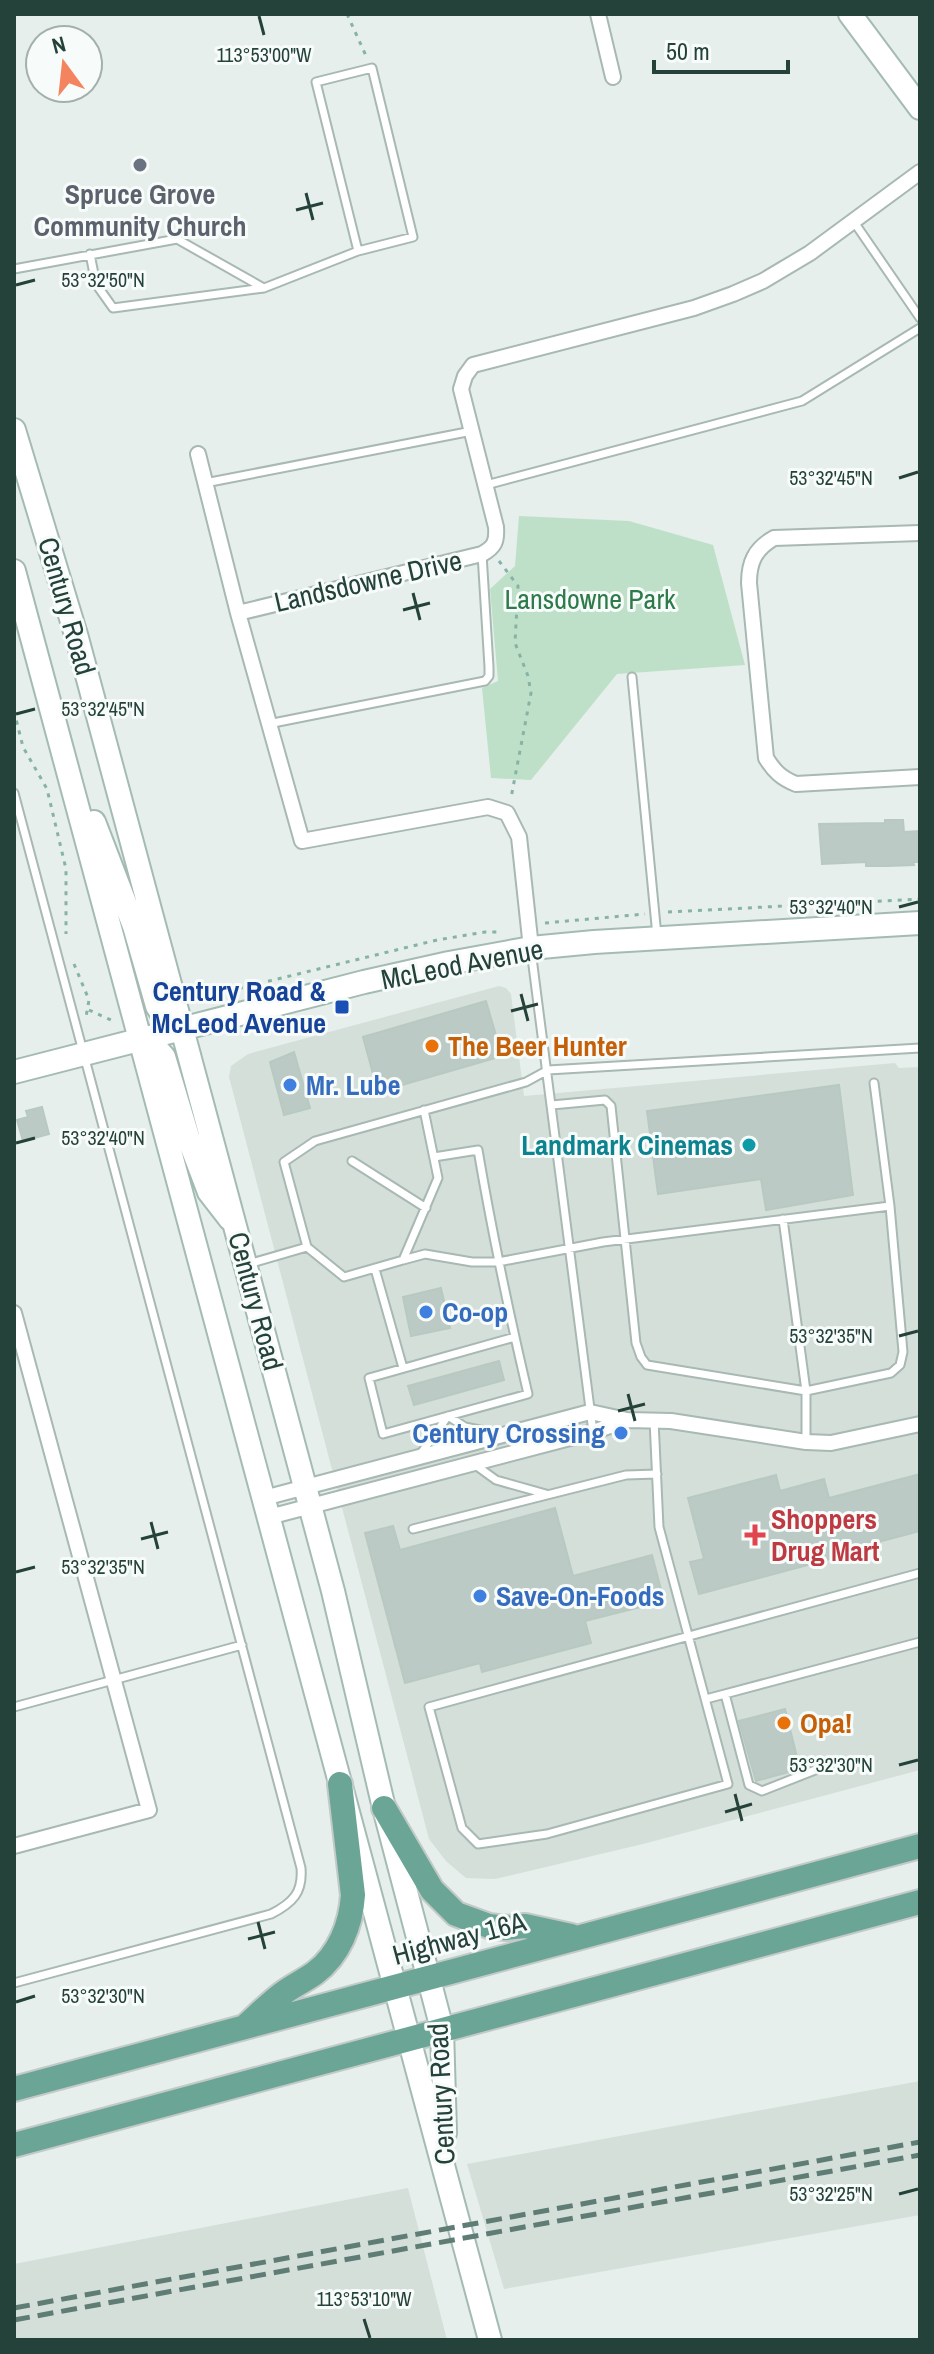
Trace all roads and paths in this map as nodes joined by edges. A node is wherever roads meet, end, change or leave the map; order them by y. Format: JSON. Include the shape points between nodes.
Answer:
{"nodes":[{"id":1,"x":347,"y":14,"type":"edge"},
{"id":2,"x":598,"y":14,"type":"edge"},
{"id":3,"x":850,"y":14,"type":"edge"},
{"id":4,"x":372,"y":68,"type":"junction"},
{"id":5,"x":613,"y":77,"type":"dead end"},
{"id":6,"x":920,"y":108,"type":"edge"},
{"id":7,"x":920,"y":172,"type":"edge"},
{"id":8,"x":854,"y":222,"type":"junction"},
{"id":9,"x":358,"y":251,"type":"junction"},
{"id":10,"x":90,"y":254,"type":"junction"},
{"id":11,"x":15,"y":267,"type":"edge"},
{"id":12,"x":264,"y":288,"type":"junction"},
{"id":13,"x":920,"y":318,"type":"edge"},
{"id":14,"x":920,"y":328,"type":"edge"},
{"id":15,"x":14,"y":430,"type":"edge"},
{"id":16,"x":472,"y":431,"type":"junction"},
{"id":17,"x":198,"y":454,"type":"dead end"},
{"id":18,"x":205,"y":483,"type":"junction"},
{"id":19,"x":486,"y":485,"type":"junction"},
{"id":20,"x":920,"y":533,"type":"edge"},
{"id":21,"x":486,"y":552,"type":"junction"},
{"id":22,"x":14,"y":571,"type":"edge"},
{"id":23,"x":238,"y":613,"type":"junction"},
{"id":24,"x":632,"y":677,"type":"dead end"},
{"id":25,"x":14,"y":711,"type":"edge"},
{"id":26,"x":52,"y":711,"type":"junction"},
{"id":27,"x":268,"y":724,"type":"junction"},
{"id":28,"x":920,"y":777,"type":"edge"},
{"id":29,"x":14,"y":793,"type":"edge"},
{"id":30,"x":507,"y":813,"type":"junction"},
{"id":31,"x":920,"y":899,"type":"edge"},
{"id":32,"x":655,"y":913,"type":"junction"},
{"id":33,"x":547,"y":923,"type":"dead end"},
{"id":34,"x":920,"y":923,"type":"edge"},
{"id":35,"x":508,"y":932,"type":"dead end"},
{"id":36,"x":657,"y":938,"type":"junction"},
{"id":37,"x":69,"y":944,"type":"dead end"},
{"id":38,"x":531,"y":948,"type":"junction"},
{"id":39,"x":72,"y":956,"type":"dead end"},
{"id":40,"x":196,"y":996,"type":"dead end"},
{"id":41,"x":89,"y":1010,"type":"junction"},
{"id":42,"x":111,"y":1020,"type":"dead end"},
{"id":43,"x":77,"y":1030,"type":"junction"},
{"id":44,"x":183,"y":1030,"type":"junction"},
{"id":45,"x":139,"y":1041,"type":"junction"},
{"id":46,"x":920,"y":1048,"type":"edge"},
{"id":47,"x":83,"y":1055,"type":"junction"},
{"id":48,"x":548,"y":1070,"type":"junction"},
{"id":49,"x":14,"y":1072,"type":"edge"},
{"id":50,"x":874,"y":1083,"type":"dead end"},
{"id":51,"x":552,"y":1105,"type":"junction"},
{"id":52,"x":424,"y":1110,"type":"junction"},
{"id":53,"x":434,"y":1157,"type":"junction"},
{"id":54,"x":352,"y":1161,"type":"dead end"},
{"id":55,"x":890,"y":1206,"type":"junction"},
{"id":56,"x":426,"y":1208,"type":"junction"},
{"id":57,"x":783,"y":1219,"type":"junction"},
{"id":58,"x":236,"y":1226,"type":"junction"},
{"id":59,"x":625,"y":1240,"type":"junction"},
{"id":60,"x":307,"y":1247,"type":"junction"},
{"id":61,"x":571,"y":1247,"type":"junction"},
{"id":62,"x":403,"y":1260,"type":"junction"},
{"id":63,"x":498,"y":1262,"type":"junction"},
{"id":64,"x":246,"y":1264,"type":"junction"},
{"id":65,"x":375,"y":1269,"type":"junction"},
{"id":66,"x":14,"y":1313,"type":"edge"},
{"id":67,"x":515,"y":1337,"type":"junction"},
{"id":68,"x":403,"y":1368,"type":"junction"},
{"id":69,"x":806,"y":1391,"type":"junction"},
{"id":70,"x":590,"y":1412,"type":"junction"},
{"id":71,"x":448,"y":1416,"type":"junction"},
{"id":72,"x":627,"y":1420,"type":"junction"},
{"id":73,"x":654,"y":1420,"type":"junction"},
{"id":74,"x":920,"y":1424,"type":"edge"},
{"id":75,"x":593,"y":1432,"type":"junction"},
{"id":76,"x":504,"y":1435,"type":"junction"},
{"id":77,"x":806,"y":1442,"type":"junction"},
{"id":78,"x":418,"y":1458,"type":"junction"},
{"id":79,"x":472,"y":1463,"type":"junction"},
{"id":80,"x":657,"y":1474,"type":"junction"},
{"id":81,"x":548,"y":1494,"type":"junction"},
{"id":82,"x":308,"y":1496,"type":"junction"},
{"id":83,"x":266,"y":1508,"type":"junction"},
{"id":84,"x":413,"y":1529,"type":"dead end"},
{"id":85,"x":920,"y":1573,"type":"edge"},
{"id":86,"x":689,"y":1637,"type":"junction"},
{"id":87,"x":920,"y":1642,"type":"edge"},
{"id":88,"x":242,"y":1645,"type":"junction"},
{"id":89,"x":113,"y":1681,"type":"junction"},
{"id":90,"x":725,"y":1694,"type":"junction"},
{"id":91,"x":706,"y":1699,"type":"junction"},
{"id":92,"x":14,"y":1707,"type":"edge"},
{"id":93,"x":833,"y":1763,"type":"dead end"},
{"id":94,"x":340,"y":1784,"type":"junction"},
{"id":95,"x":384,"y":1808,"type":"junction"},
{"id":96,"x":14,"y":1846,"type":"edge"},
{"id":97,"x":920,"y":1846,"type":"edge"},
{"id":98,"x":920,"y":1902,"type":"edge"},
{"id":99,"x":578,"y":1937,"type":"junction"},
{"id":100,"x":428,"y":1978,"type":"junction"},
{"id":101,"x":14,"y":1983,"type":"edge"},
{"id":102,"x":396,"y":1986,"type":"junction"},
{"id":103,"x":244,"y":2028,"type":"junction"},
{"id":104,"x":442,"y":2029,"type":"junction"},
{"id":105,"x":409,"y":2038,"type":"junction"},
{"id":106,"x":14,"y":2089,"type":"edge"},
{"id":107,"x":14,"y":2145,"type":"edge"},
{"id":108,"x":446,"y":2180,"type":"junction"},
{"id":109,"x":490,"y":2340,"type":"edge"}],
"edges":[{"from":1,"to":4,"type":"path"},
{"from":2,"to":5,"type":"street"},
{"from":3,"to":6,"type":"main road"},
{"from":4,"to":9,"type":"lane","via":[[413,237]]},
{"from":4,"to":9,"type":"lane","via":[[316,82]]},
{"from":7,"to":8,"type":"street","name":"Landsdowne Drive"},
{"from":8,"to":13,"type":"lane"},
{"from":8,"to":16,"type":"street","name":"Landsdowne Drive","via":[[763,281],[733,294],[473,365],[461,389]]},
{"from":9,"to":12,"type":"lane"},
{"from":10,"to":11,"type":"lane"},
{"from":10,"to":12,"type":"lane","via":[[177,239]]},
{"from":10,"to":12,"type":"lane","via":[[96,284],[113,308]]},
{"from":14,"to":19,"type":"lane","via":[[802,401]]},
{"from":15,"to":44,"type":"main road","name":"Century Road","via":[[77,638]]},
{"from":16,"to":18,"type":"lane"},
{"from":16,"to":19,"type":"street","name":"Landsdowne Drive"},
{"from":17,"to":18,"type":"street"},
{"from":18,"to":23,"type":"street"},
{"from":19,"to":21,"type":"street","name":"Landsdowne Drive","via":[[497,538]]},
{"from":20,"to":28,"type":"street","via":[[774,538],[753,556],[749,583],[766,758],[772,768],[796,784]]},
{"from":21,"to":23,"type":"street","name":"Landsdowne Drive"},
{"from":21,"to":27,"type":"lane","via":[[485,681]]},
{"from":21,"to":30,"type":"path","via":[[518,586],[515,643],[531,693]]},
{"from":22,"to":26,"type":"main road","name":"Century Road"},
{"from":23,"to":27,"type":"street","name":"Landsdowne Drive"},
{"from":24,"to":32,"type":"lane"},
{"from":25,"to":37,"type":"path","via":[[23,747],[47,789],[66,869]]},
{"from":26,"to":44,"type":"main road","via":[[134,926],[157,1006]]},
{"from":26,"to":45,"type":"main road","name":"Century Road"},
{"from":27,"to":30,"type":"street","name":"Landsdowne Drive","via":[[302,841],[488,807]]},
{"from":29,"to":43,"type":"lane"},
{"from":30,"to":38,"type":"street","via":[[519,837]]},
{"from":31,"to":32,"type":"path"},
{"from":32,"to":33,"type":"path"},
{"from":32,"to":36,"type":"lane"},
{"from":34,"to":36,"type":"main road","name":"McLeod Avenue"},
{"from":35,"to":40,"type":"path","via":[[437,940]]},
{"from":36,"to":38,"type":"main road","name":"McLeod Avenue"},
{"from":38,"to":44,"type":"main road","name":"McLeod Avenue","via":[[364,982]]},
{"from":38,"to":48,"type":"lane"},
{"from":39,"to":41,"type":"path"},
{"from":41,"to":42,"type":"path"},
{"from":41,"to":43,"type":"path"},
{"from":43,"to":47,"type":"lane"},
{"from":44,"to":45,"type":"main road","name":"McLeod Avenue"},
{"from":44,"to":58,"type":"main road","name":"Century Road"},
{"from":45,"to":47,"type":"main road","name":"McLeod Avenue"},
{"from":45,"to":58,"type":"main road","via":[[164,1057],[209,1192]]},
{"from":45,"to":83,"type":"main road","name":"Century Road"},
{"from":46,"to":48,"type":"lane"},
{"from":47,"to":49,"type":"main road","name":"McLeod Avenue"},
{"from":47,"to":88,"type":"lane"},
{"from":48,"to":51,"type":"lane"},
{"from":48,"to":52,"type":"lane","via":[[526,1082]]},
{"from":50,"to":55,"type":"lane"},
{"from":51,"to":59,"type":"lane","via":[[605,1100],[611,1106]]},
{"from":51,"to":61,"type":"lane"},
{"from":52,"to":53,"type":"lane"},
{"from":52,"to":60,"type":"lane","via":[[315,1141],[284,1162]]},
{"from":53,"to":56,"type":"lane","via":[[438,1178]]},
{"from":53,"to":63,"type":"lane","via":[[478,1150]]},
{"from":54,"to":56,"type":"lane"},
{"from":55,"to":57,"type":"lane"},
{"from":55,"to":69,"type":"lane","via":[[900,1365],[891,1373]]},
{"from":56,"to":62,"type":"lane"},
{"from":57,"to":59,"type":"lane"},
{"from":57,"to":69,"type":"lane"},
{"from":58,"to":64,"type":"main road","name":"Century Road"},
{"from":59,"to":61,"type":"lane"},
{"from":59,"to":69,"type":"lane","via":[[636,1343],[647,1365]]},
{"from":60,"to":64,"type":"lane"},
{"from":60,"to":65,"type":"lane","via":[[344,1277]]},
{"from":61,"to":63,"type":"lane"},
{"from":61,"to":70,"type":"lane"},
{"from":62,"to":63,"type":"lane","via":[[425,1254]]},
{"from":62,"to":65,"type":"lane"},
{"from":63,"to":67,"type":"lane"},
{"from":64,"to":82,"type":"main road","name":"Century Road"},
{"from":65,"to":68,"type":"lane"},
{"from":66,"to":89,"type":"street"},
{"from":67,"to":68,"type":"lane"},
{"from":67,"to":71,"type":"lane","via":[[528,1394]]},
{"from":68,"to":71,"type":"lane","via":[[369,1378],[383,1434]]},
{"from":69,"to":77,"type":"lane"},
{"from":70,"to":72,"type":"street"},
{"from":70,"to":75,"type":"lane"},
{"from":70,"to":76,"type":"street"},
{"from":71,"to":76,"type":"lane","via":[[465,1427]]},
{"from":71,"to":78,"type":"lane"},
{"from":72,"to":73,"type":"street"},
{"from":72,"to":75,"type":"street"},
{"from":73,"to":77,"type":"street"},
{"from":73,"to":80,"type":"lane"},
{"from":74,"to":77,"type":"street","via":[[831,1443]]},
{"from":75,"to":79,"type":"street"},
{"from":76,"to":78,"type":"street"},
{"from":78,"to":82,"type":"street"},
{"from":79,"to":81,"type":"lane","via":[[496,1480]]},
{"from":79,"to":82,"type":"street"},
{"from":80,"to":81,"type":"lane","via":[[626,1475]]},
{"from":80,"to":86,"type":"lane","via":[[659,1527]]},
{"from":81,"to":84,"type":"lane"},
{"from":82,"to":83,"type":"street"},
{"from":82,"to":95,"type":"main road","name":"Century Road"},
{"from":83,"to":94,"type":"main road","name":"Century Road"},
{"from":85,"to":86,"type":"lane"},
{"from":86,"to":91,"type":"lane"},
{"from":86,"to":91,"type":"lane","via":[[429,1707],[462,1828],[478,1844],[513,1841],[728,1784]]},
{"from":87,"to":90,"type":"lane"},
{"from":88,"to":89,"type":"lane"},
{"from":88,"to":101,"type":"lane","via":[[301,1868],[297,1896],[271,1914]]},
{"from":89,"to":92,"type":"lane"},
{"from":89,"to":96,"type":"street","via":[[149,1810]]},
{"from":90,"to":91,"type":"lane"},
{"from":90,"to":93,"type":"lane","via":[[754,1789],[762,1791]]},
{"from":94,"to":102,"type":"main road","name":"Century Road"},
{"from":94,"to":103,"type":"main road","via":[[353,1895],[347,1928],[318,1971],[284,1992]]},
{"from":95,"to":99,"type":"main road","via":[[432,1890],[456,1914],[489,1926],[525,1926]]},
{"from":95,"to":100,"type":"main road","name":"Century Road"},
{"from":97,"to":99,"type":"main road","name":"Highway 16A"},
{"from":98,"to":104,"type":"main road"},
{"from":99,"to":100,"type":"main road","name":"Highway 16A"},
{"from":100,"to":102,"type":"main road","name":"Highway 16A"},
{"from":100,"to":104,"type":"main road","name":"Century Road"},
{"from":102,"to":103,"type":"main road","name":"Highway 16A"},
{"from":102,"to":105,"type":"main road","name":"Century Road"},
{"from":103,"to":106,"type":"main road","name":"Highway 16A"},
{"from":104,"to":105,"type":"main road"},
{"from":104,"to":108,"type":"main road","name":"Century Road"},
{"from":105,"to":107,"type":"main road"},
{"from":105,"to":108,"type":"main road","name":"Century Road"},
{"from":108,"to":109,"type":"main road","name":"Century Road"}]}
